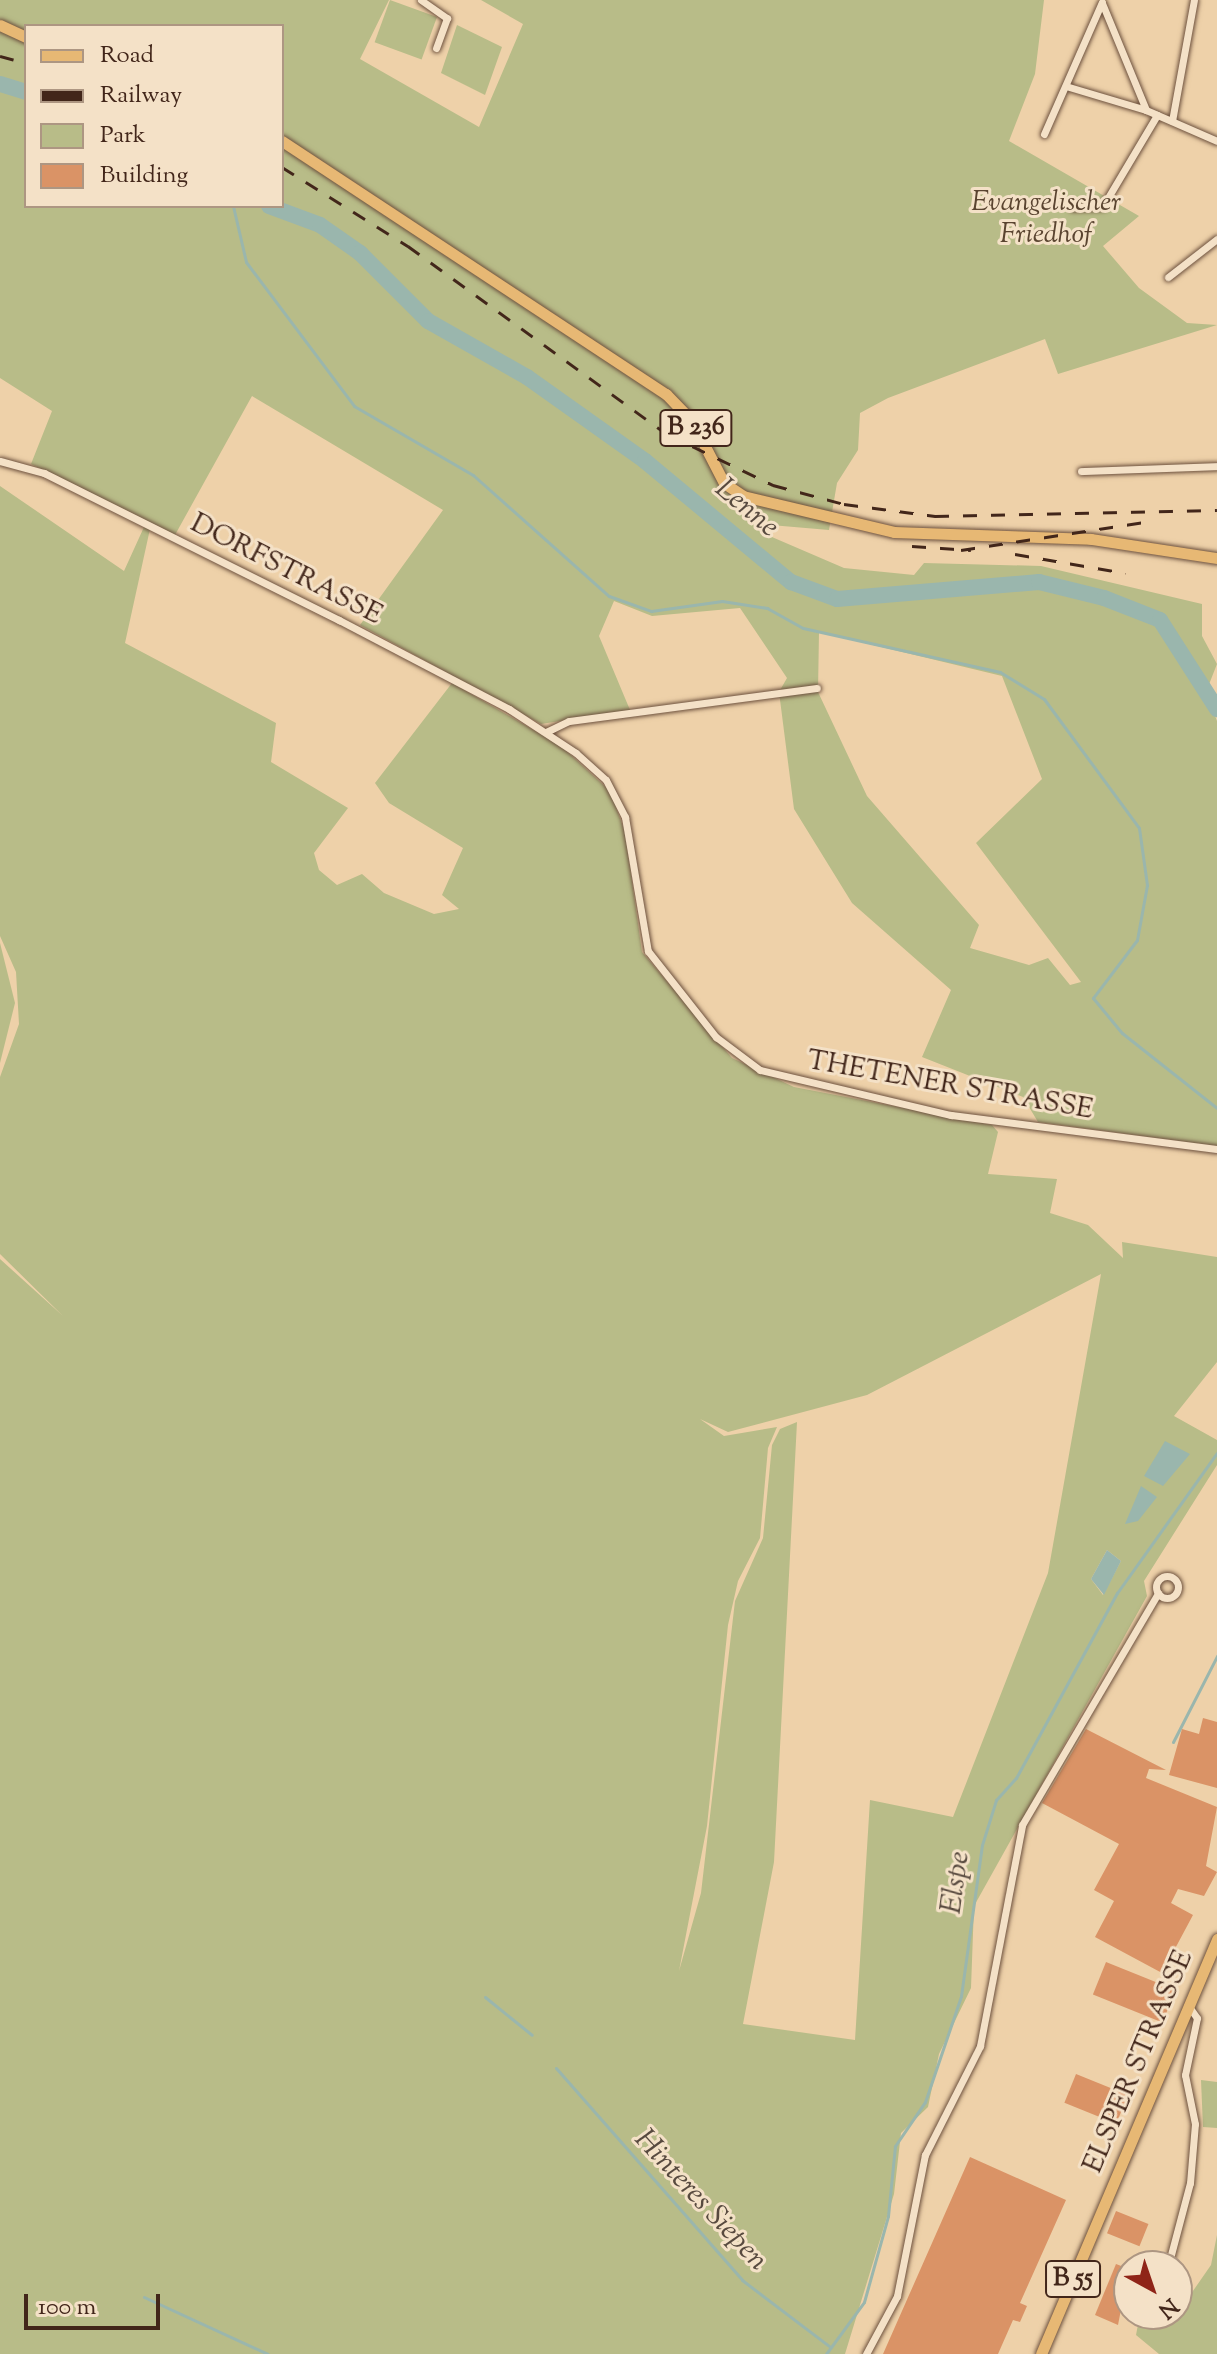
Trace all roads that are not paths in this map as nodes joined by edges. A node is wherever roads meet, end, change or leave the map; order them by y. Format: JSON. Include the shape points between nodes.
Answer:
{"nodes":[{"id":1,"x":421,"y":0,"type":"edge"},
{"id":2,"x":1194,"y":0,"type":"edge"},
{"id":3,"x":1102,"y":1,"type":"edge"},
{"id":4,"x":0,"y":25,"type":"edge"},
{"id":5,"x":24,"y":36,"type":"edge"},
{"id":6,"x":436,"y":48,"type":"dead end"},
{"id":7,"x":1069,"y":87,"type":"junction"},
{"id":8,"x":1146,"y":110,"type":"junction"},
{"id":9,"x":1157,"y":115,"type":"junction"},
{"id":10,"x":1172,"y":121,"type":"junction"},
{"id":11,"x":1044,"y":134,"type":"dead end"},
{"id":12,"x":1217,"y":141,"type":"edge"},
{"id":13,"x":284,"y":142,"type":"edge"},
{"id":14,"x":1072,"y":207,"type":"dead end"},
{"id":15,"x":1217,"y":239,"type":"edge"},
{"id":16,"x":1168,"y":277,"type":"dead end"},
{"id":17,"x":0,"y":461,"type":"edge"},
{"id":18,"x":1217,"y":466,"type":"edge"},
{"id":19,"x":1081,"y":471,"type":"dead end"},
{"id":20,"x":1217,"y":558,"type":"edge"},
{"id":21,"x":817,"y":688,"type":"dead end"},
{"id":22,"x":546,"y":732,"type":"junction"},
{"id":23,"x":1217,"y":1149,"type":"edge"},
{"id":24,"x":1158,"y":1593,"type":"dead end"},
{"id":25,"x":1217,"y":1939,"type":"edge"},
{"id":26,"x":1188,"y":2005,"type":"junction"},
{"id":27,"x":1172,"y":2250,"type":"edge"},
{"id":28,"x":866,"y":2354,"type":"edge"},
{"id":29,"x":1041,"y":2354,"type":"edge"}],
"edges":[{"from":1,"to":6,"type":"street","via":[[447,18]]},
{"from":2,"to":10,"type":"street"},
{"from":3,"to":7,"type":"street"},
{"from":3,"to":8,"type":"street"},
{"from":4,"to":5,"type":"main road"},
{"from":7,"to":8,"type":"street"},
{"from":7,"to":11,"type":"street"},
{"from":8,"to":9,"type":"street"},
{"from":9,"to":10,"type":"street"},
{"from":9,"to":14,"type":"street","via":[[1103,206]]},
{"from":10,"to":12,"type":"street"},
{"from":13,"to":20,"type":"main road","number":"B 236","via":[[666,394],[737,494],[894,532],[1158,547]]},
{"from":15,"to":16,"type":"street"},
{"from":17,"to":22,"type":"street","name":"DORFSTRASSE","via":[[44,473],[146,523]]},
{"from":18,"to":19,"type":"street"},
{"from":21,"to":22,"type":"street","via":[[569,721]]},
{"from":22,"to":23,"type":"street","name":"THETENER STRASSE","via":[[614,791],[625,817],[648,951],[739,1057],[796,1083],[951,1115]]},
{"from":24,"to":28,"type":"street","via":[[1022,1825],[980,2046],[925,2155],[897,2296]]},
{"from":25,"to":26,"type":"main road","name":"ELSPER STRASSE","number":"B 55"},
{"from":26,"to":27,"type":"street","via":[[1197,2018],[1185,2075],[1195,2124],[1190,2183]]},
{"from":26,"to":29,"type":"main road","name":"ELSPER STRASSE","number":"B 55"}]}
